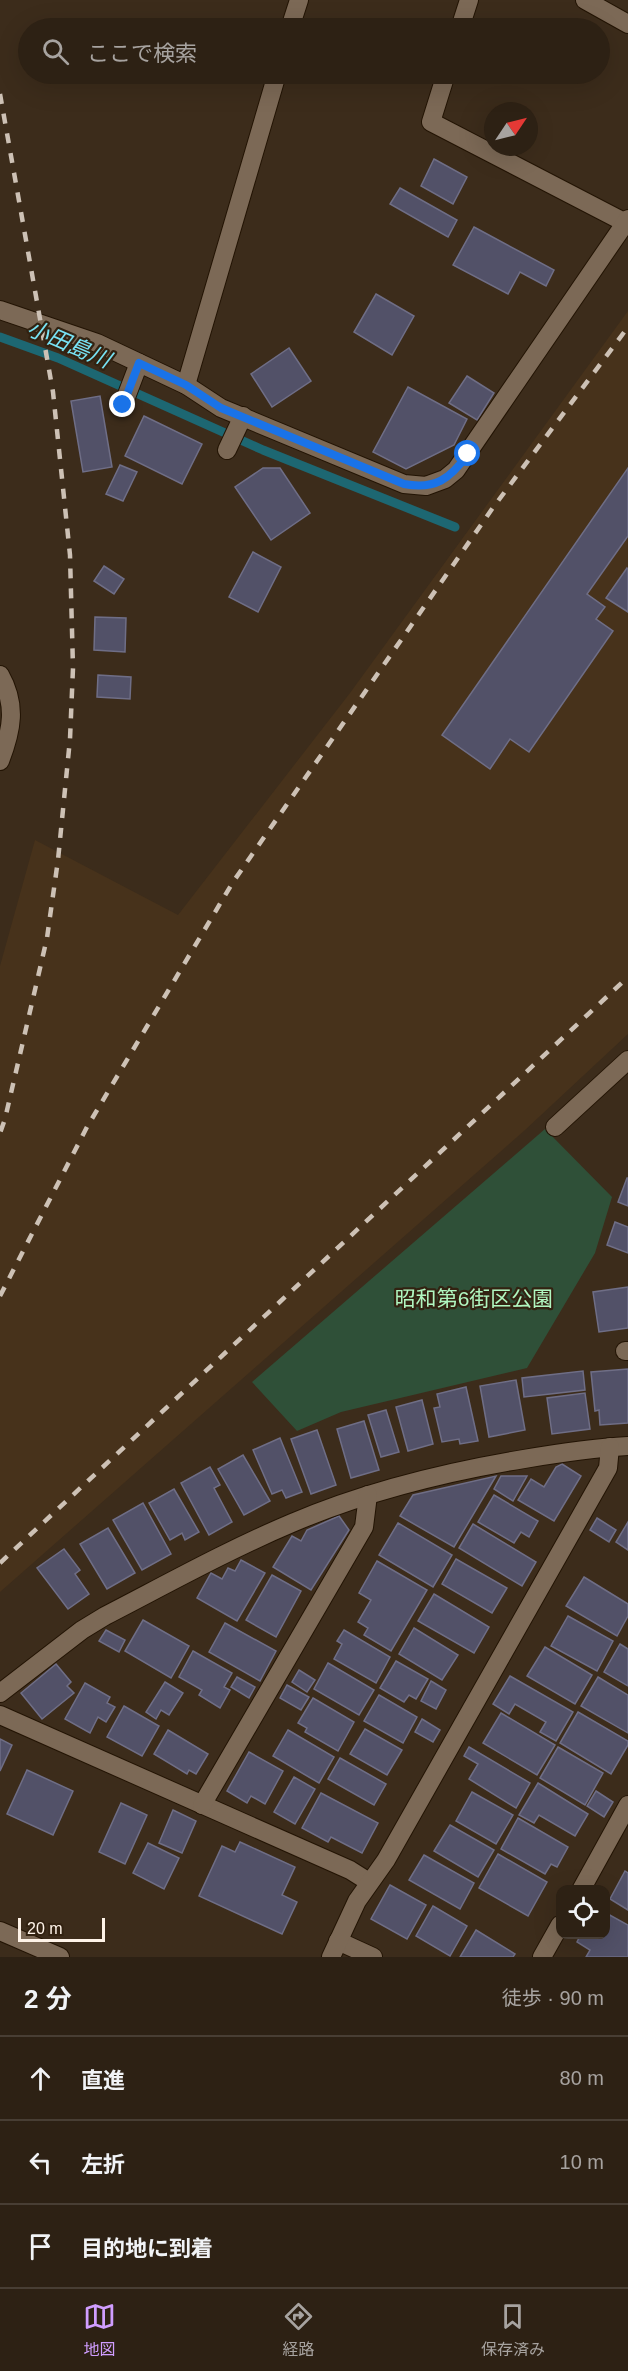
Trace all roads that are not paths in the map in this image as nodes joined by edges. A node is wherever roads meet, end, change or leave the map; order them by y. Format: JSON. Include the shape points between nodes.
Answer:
{"nodes":[{"id":1,"x":299,"y":0,"type":"edge"},
{"id":2,"x":469,"y":0,"type":"edge"},
{"id":3,"x":585,"y":0,"type":"edge"},
{"id":4,"x":293,"y":18,"type":"edge"},
{"id":5,"x":463,"y":18,"type":"edge"},
{"id":6,"x":628,"y":24,"type":"edge"},
{"id":7,"x":274,"y":84,"type":"edge"},
{"id":8,"x":443,"y":84,"type":"edge"},
{"id":9,"x":627,"y":221,"type":"edge"},
{"id":10,"x":0,"y":310,"type":"edge"},
{"id":11,"x":139,"y":363,"type":"junction"},
{"id":12,"x":186,"y":385,"type":"junction"},
{"id":13,"x":123,"y":405,"type":"dead end"},
{"id":14,"x":240,"y":421,"type":"junction"},
{"id":15,"x":227,"y":450,"type":"dead end"},
{"id":16,"x":0,"y":675,"type":"edge"},
{"id":17,"x":0,"y":761,"type":"edge"},
{"id":18,"x":628,"y":1060,"type":"edge"},
{"id":19,"x":555,"y":1127,"type":"dead end"},
{"id":20,"x":628,"y":1446,"type":"edge"},
{"id":21,"x":610,"y":1447,"type":"junction"},
{"id":22,"x":368,"y":1495,"type":"junction"},
{"id":23,"x":0,"y":1693,"type":"edge"},
{"id":24,"x":0,"y":1715,"type":"edge"},
{"id":25,"x":202,"y":1805,"type":"junction"},
{"id":26,"x":628,"y":1805,"type":"edge"},
{"id":27,"x":369,"y":1882,"type":"junction"},
{"id":28,"x":584,"y":1885,"type":"edge"},
{"id":29,"x":0,"y":1931,"type":"edge"},
{"id":30,"x":556,"y":1933,"type":"edge"},
{"id":31,"x":335,"y":1949,"type":"edge"},
{"id":32,"x":60,"y":1957,"type":"edge"},
{"id":33,"x":373,"y":1957,"type":"edge"},
{"id":34,"x":542,"y":1957,"type":"edge"}],
"edges":[{"from":1,"to":4,"type":"street"},
{"from":2,"to":5,"type":"street"},
{"from":3,"to":6,"type":"street"},
{"from":7,"to":12,"type":"street"},
{"from":8,"to":9,"type":"street","via":[[431,122]]},
{"from":9,"to":14,"type":"street","via":[[456,470],[440,481],[426,486],[404,484]]},
{"from":10,"to":11,"type":"street"},
{"from":11,"to":12,"type":"street"},
{"from":11,"to":13,"type":"street"},
{"from":12,"to":14,"type":"street"},
{"from":14,"to":15,"type":"street"},
{"from":16,"to":17,"type":"street","via":[[13,715]]},
{"from":18,"to":19,"type":"street"},
{"from":20,"to":21,"type":"street"},
{"from":21,"to":22,"type":"street","via":[[497,1464],[408,1482]]},
{"from":21,"to":27,"type":"street","via":[[608,1468],[386,1860]]},
{"from":22,"to":23,"type":"street","via":[[251,1541],[105,1616]]},
{"from":22,"to":25,"type":"street","via":[[364,1527]]},
{"from":24,"to":25,"type":"street"},
{"from":25,"to":27,"type":"street"},
{"from":26,"to":28,"type":"street"},
{"from":27,"to":31,"type":"street"},
{"from":29,"to":32,"type":"street"},
{"from":30,"to":34,"type":"street"},
{"from":31,"to":33,"type":"street"}]}
